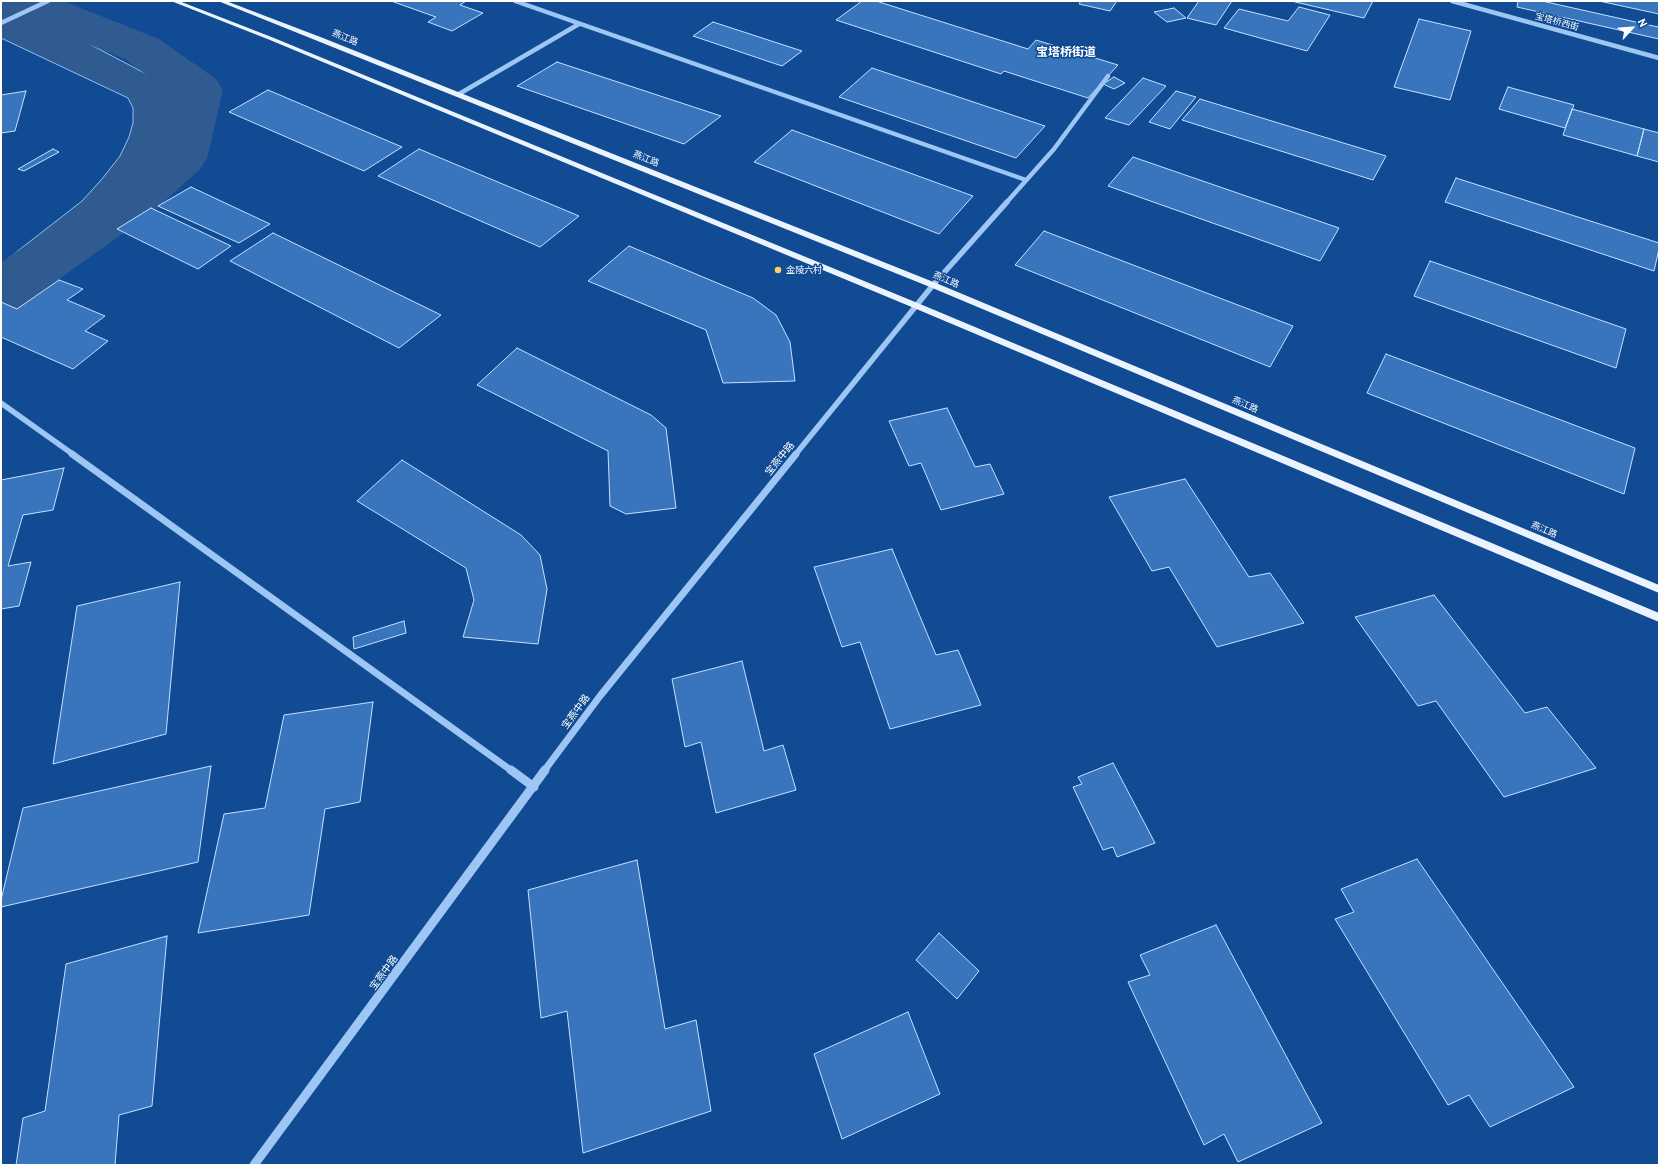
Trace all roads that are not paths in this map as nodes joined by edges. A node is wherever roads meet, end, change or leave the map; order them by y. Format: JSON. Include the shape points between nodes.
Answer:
{"nodes":[{"id":1,"x":48,"y":1,"type":"edge"},
{"id":2,"x":174,"y":1,"type":"edge"},
{"id":3,"x":221,"y":1,"type":"edge"},
{"id":4,"x":515,"y":1,"type":"edge"},
{"id":5,"x":1452,"y":1,"type":"edge"},
{"id":6,"x":1,"y":23,"type":"edge"},
{"id":7,"x":579,"y":24,"type":"junction"},
{"id":8,"x":1659,"y":58,"type":"edge"},
{"id":9,"x":1108,"y":76,"type":"dead end"},
{"id":10,"x":459,"y":94,"type":"junction"},
{"id":11,"x":1026,"y":180,"type":"junction"},
{"id":12,"x":934,"y":285,"type":"junction"},
{"id":13,"x":917,"y":306,"type":"junction"},
{"id":14,"x":1,"y":403,"type":"edge"},
{"id":15,"x":1659,"y":589,"type":"edge"},
{"id":16,"x":1659,"y":618,"type":"edge"},
{"id":17,"x":534,"y":787,"type":"junction"},
{"id":18,"x":254,"y":1165,"type":"edge"}],
"edges":[{"from":1,"to":6,"type":"street"},
{"from":2,"to":13,"type":"main road","via":[[272,39]]},
{"from":3,"to":10,"type":"main road","name":"燕江路"},
{"from":4,"to":7,"type":"street"},
{"from":5,"to":8,"type":"street","name":"宝塔桥西街"},
{"from":7,"to":10,"type":"street"},
{"from":7,"to":11,"type":"street"},
{"from":9,"to":11,"type":"street","name":"宝燕中路","via":[[1054,149]]},
{"from":10,"to":12,"type":"main road","name":"燕江路"},
{"from":11,"to":12,"type":"street","name":"宝燕中路"},
{"from":12,"to":13,"type":"street","name":"宝燕中路"},
{"from":12,"to":15,"type":"main road","name":"燕江路"},
{"from":13,"to":16,"type":"main road"},
{"from":13,"to":17,"type":"street","name":"宝燕中路","via":[[600,696]]},
{"from":14,"to":17,"type":"street"},
{"from":17,"to":18,"type":"street","name":"宝燕中路"}]}
